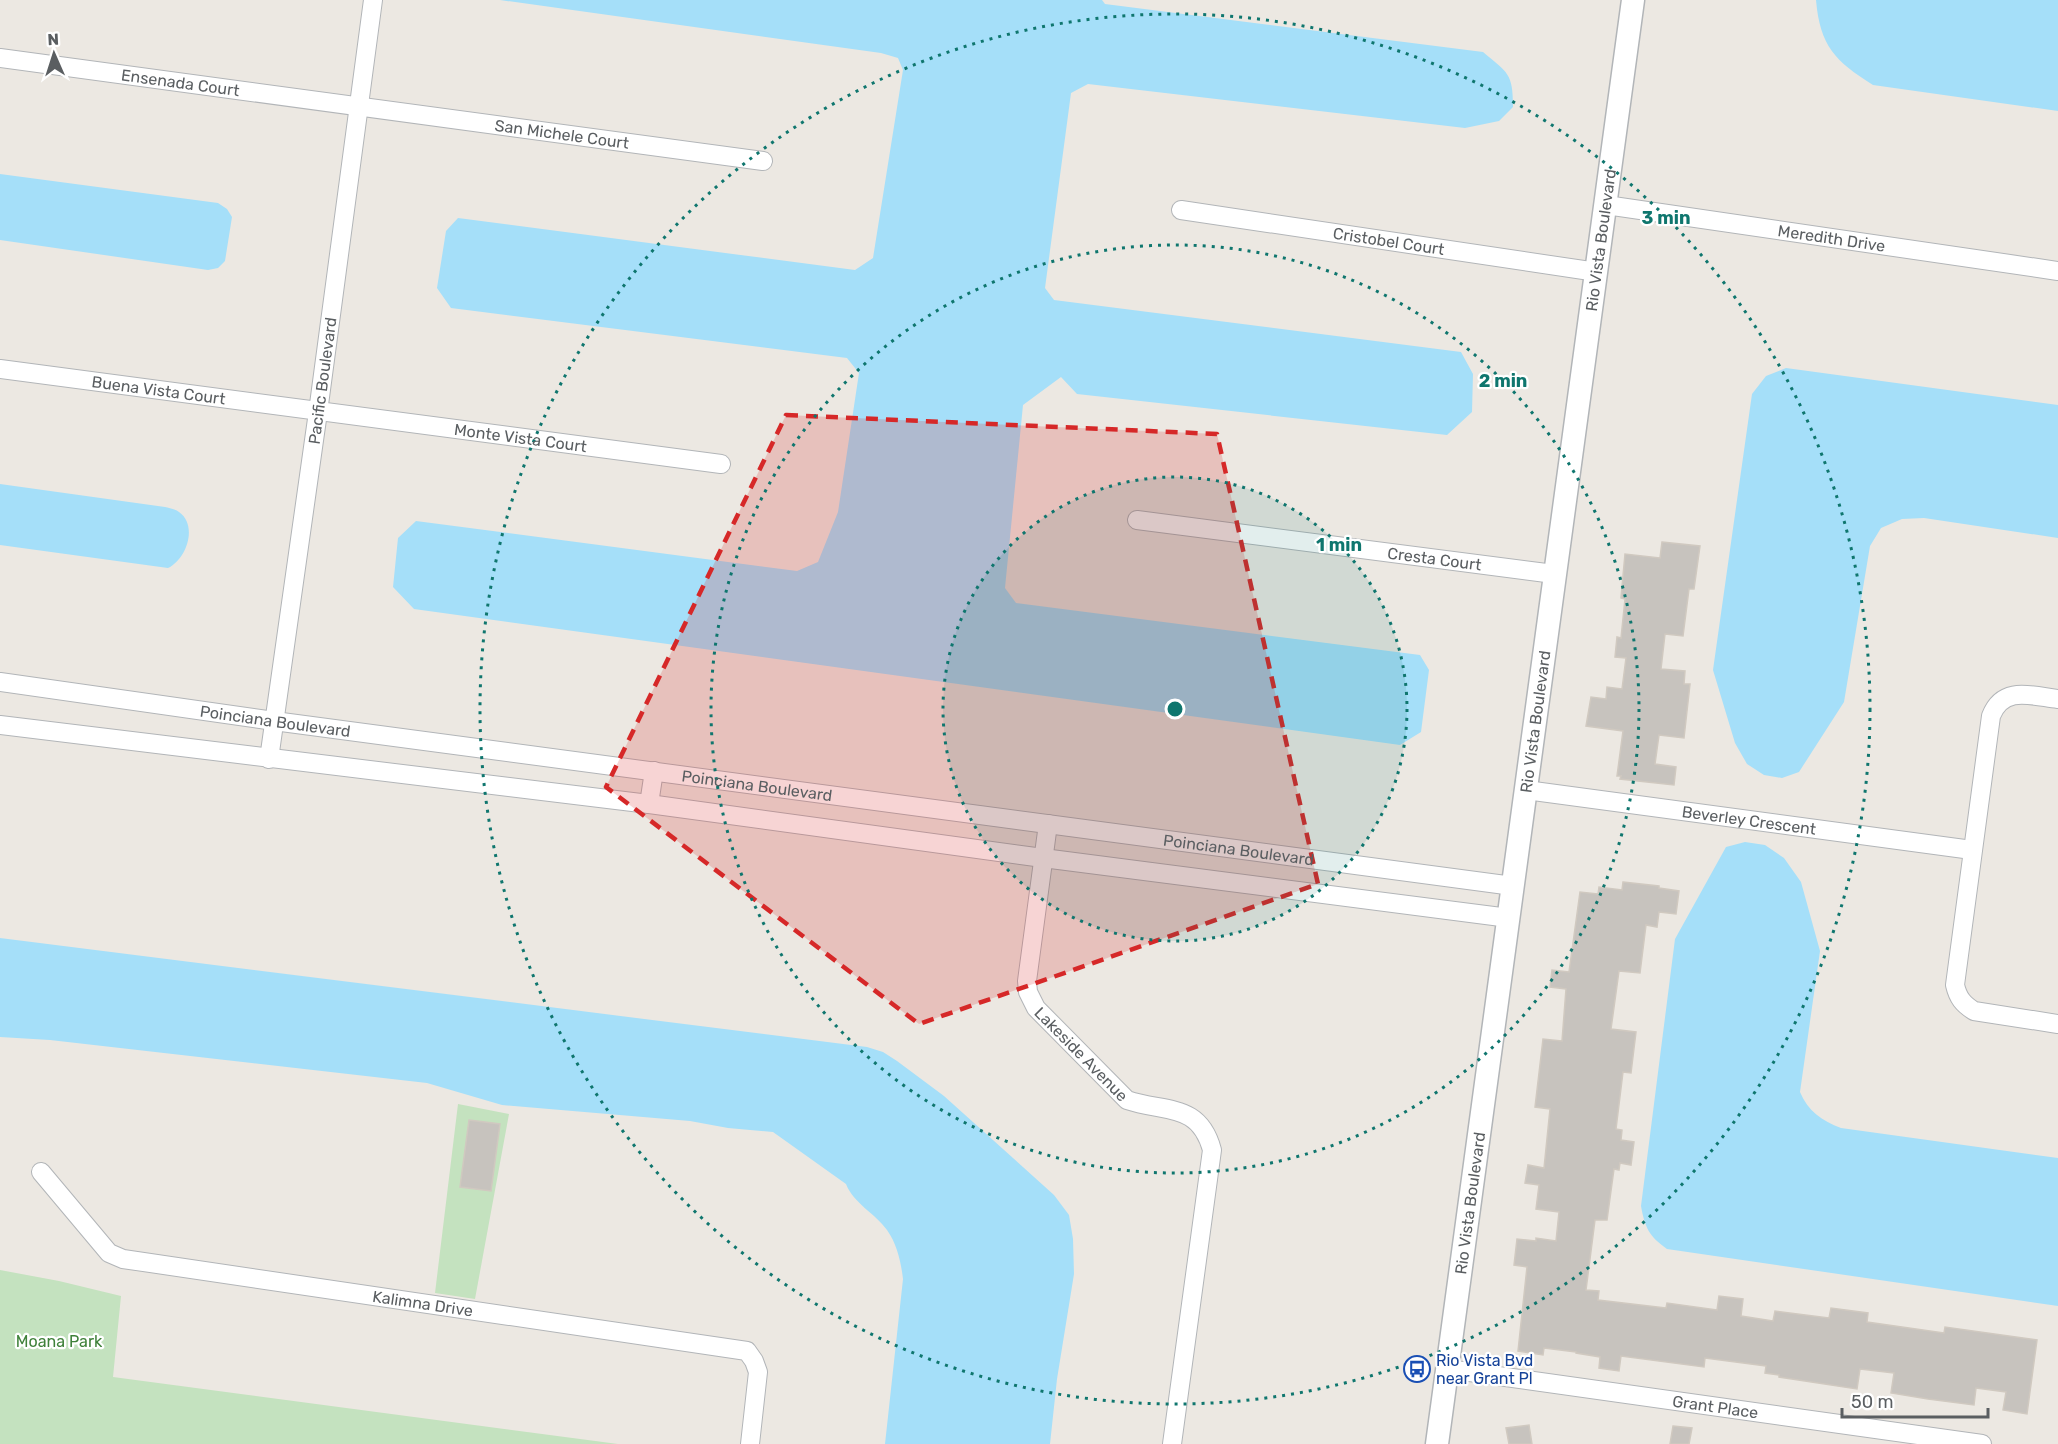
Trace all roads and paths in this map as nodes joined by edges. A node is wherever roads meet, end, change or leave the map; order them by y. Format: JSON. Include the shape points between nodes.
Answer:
{"nodes":[{"id":1,"x":373,"y":0,"type":"edge"},
{"id":2,"x":1633,"y":0,"type":"edge"},
{"id":3,"x":0,"y":58,"type":"edge"},
{"id":4,"x":359,"y":106,"type":"junction"},
{"id":5,"x":764,"y":161,"type":"dead end"},
{"id":6,"x":1606,"y":205,"type":"junction"},
{"id":7,"x":1181,"y":210,"type":"dead end"},
{"id":8,"x":2058,"y":271,"type":"edge"},
{"id":9,"x":1597,"y":272,"type":"junction"},
{"id":10,"x":0,"y":369,"type":"edge"},
{"id":11,"x":318,"y":412,"type":"junction"},
{"id":12,"x":721,"y":464,"type":"dead end"},
{"id":13,"x":1137,"y":520,"type":"dead end"},
{"id":14,"x":1554,"y":574,"type":"junction"},
{"id":15,"x":0,"y":682,"type":"edge"},
{"id":16,"x":2058,"y":699,"type":"edge"},
{"id":17,"x":274,"y":721,"type":"junction"},
{"id":18,"x":0,"y":725,"type":"edge"},
{"id":19,"x":268,"y":759,"type":"junction"},
{"id":20,"x":654,"y":771,"type":"junction"},
{"id":21,"x":1526,"y":790,"type":"junction"},
{"id":22,"x":649,"y":804,"type":"junction"},
{"id":23,"x":1048,"y":824,"type":"junction"},
{"id":24,"x":1972,"y":850,"type":"junction"},
{"id":25,"x":1042,"y":858,"type":"junction"},
{"id":26,"x":1513,"y":886,"type":"junction"},
{"id":27,"x":1509,"y":918,"type":"junction"},
{"id":28,"x":2058,"y":1024,"type":"edge"},
{"id":29,"x":41,"y":1172,"type":"dead end"},
{"id":30,"x":1448,"y":1368,"type":"junction"},
{"id":31,"x":750,"y":1444,"type":"edge"},
{"id":32,"x":1172,"y":1444,"type":"edge"},
{"id":33,"x":1437,"y":1444,"type":"edge"},
{"id":34,"x":1982,"y":1444,"type":"edge"}],
"edges":[{"from":1,"to":4,"type":"street","name":"Pacific Boulevard"},
{"from":2,"to":6,"type":"street","name":"Rio Vista Boulevard"},
{"from":3,"to":4,"type":"street","name":"Ensenada Court"},
{"from":4,"to":5,"type":"street","name":"San Michele Court"},
{"from":4,"to":11,"type":"street","name":"Pacific Boulevard"},
{"from":6,"to":8,"type":"street","name":"Meredith Drive"},
{"from":6,"to":9,"type":"street","name":"Rio Vista Boulevard"},
{"from":7,"to":9,"type":"street","name":"Cristobel Court"},
{"from":9,"to":14,"type":"street","name":"Rio Vista Boulevard"},
{"from":10,"to":11,"type":"street","name":"Buena Vista Court"},
{"from":11,"to":12,"type":"street","name":"Monte Vista Court"},
{"from":11,"to":17,"type":"street","name":"Pacific Boulevard"},
{"from":13,"to":14,"type":"street","name":"Cresta Court"},
{"from":14,"to":21,"type":"street","name":"Rio Vista Boulevard"},
{"from":15,"to":17,"type":"street","name":"Poinciana Boulevard"},
{"from":16,"to":24,"type":"street","via":[[2011,696],[1995,706]]},
{"from":17,"to":19,"type":"street","name":"Pacific Boulevard"},
{"from":17,"to":20,"type":"street","name":"Poinciana Boulevard"},
{"from":18,"to":19,"type":"street","name":"Poinciana Boulevard"},
{"from":19,"to":22,"type":"street","name":"Poinciana Boulevard"},
{"from":20,"to":22,"type":"street"},
{"from":20,"to":23,"type":"street","name":"Poinciana Boulevard"},
{"from":21,"to":24,"type":"street","name":"Beverley Crescent"},
{"from":21,"to":26,"type":"street","name":"Rio Vista Boulevard"},
{"from":22,"to":25,"type":"street","name":"Poinciana Boulevard"},
{"from":23,"to":25,"type":"street","name":"Lakeside Avenue"},
{"from":23,"to":26,"type":"street","name":"Poinciana Boulevard"},
{"from":24,"to":28,"type":"street","via":[[1955,972],[1958,996],[1974,1011]]},
{"from":25,"to":27,"type":"street","name":"Poinciana Boulevard"},
{"from":25,"to":32,"type":"street","name":"Lakeside Avenue","via":[[1027,981],[1036,1008],[1126,1100],[1194,1118],[1203,1127],[1212,1150]]},
{"from":26,"to":27,"type":"street","name":"Rio Vista Boulevard"},
{"from":27,"to":30,"type":"street","name":"Rio Vista Boulevard"},
{"from":29,"to":31,"type":"street","name":"Kalimna Drive","via":[[109,1252],[123,1260],[747,1351],[758,1372]]},
{"from":30,"to":33,"type":"street","name":"Rio Vista Boulevard"},
{"from":30,"to":34,"type":"street","name":"Grant Place"}]}
